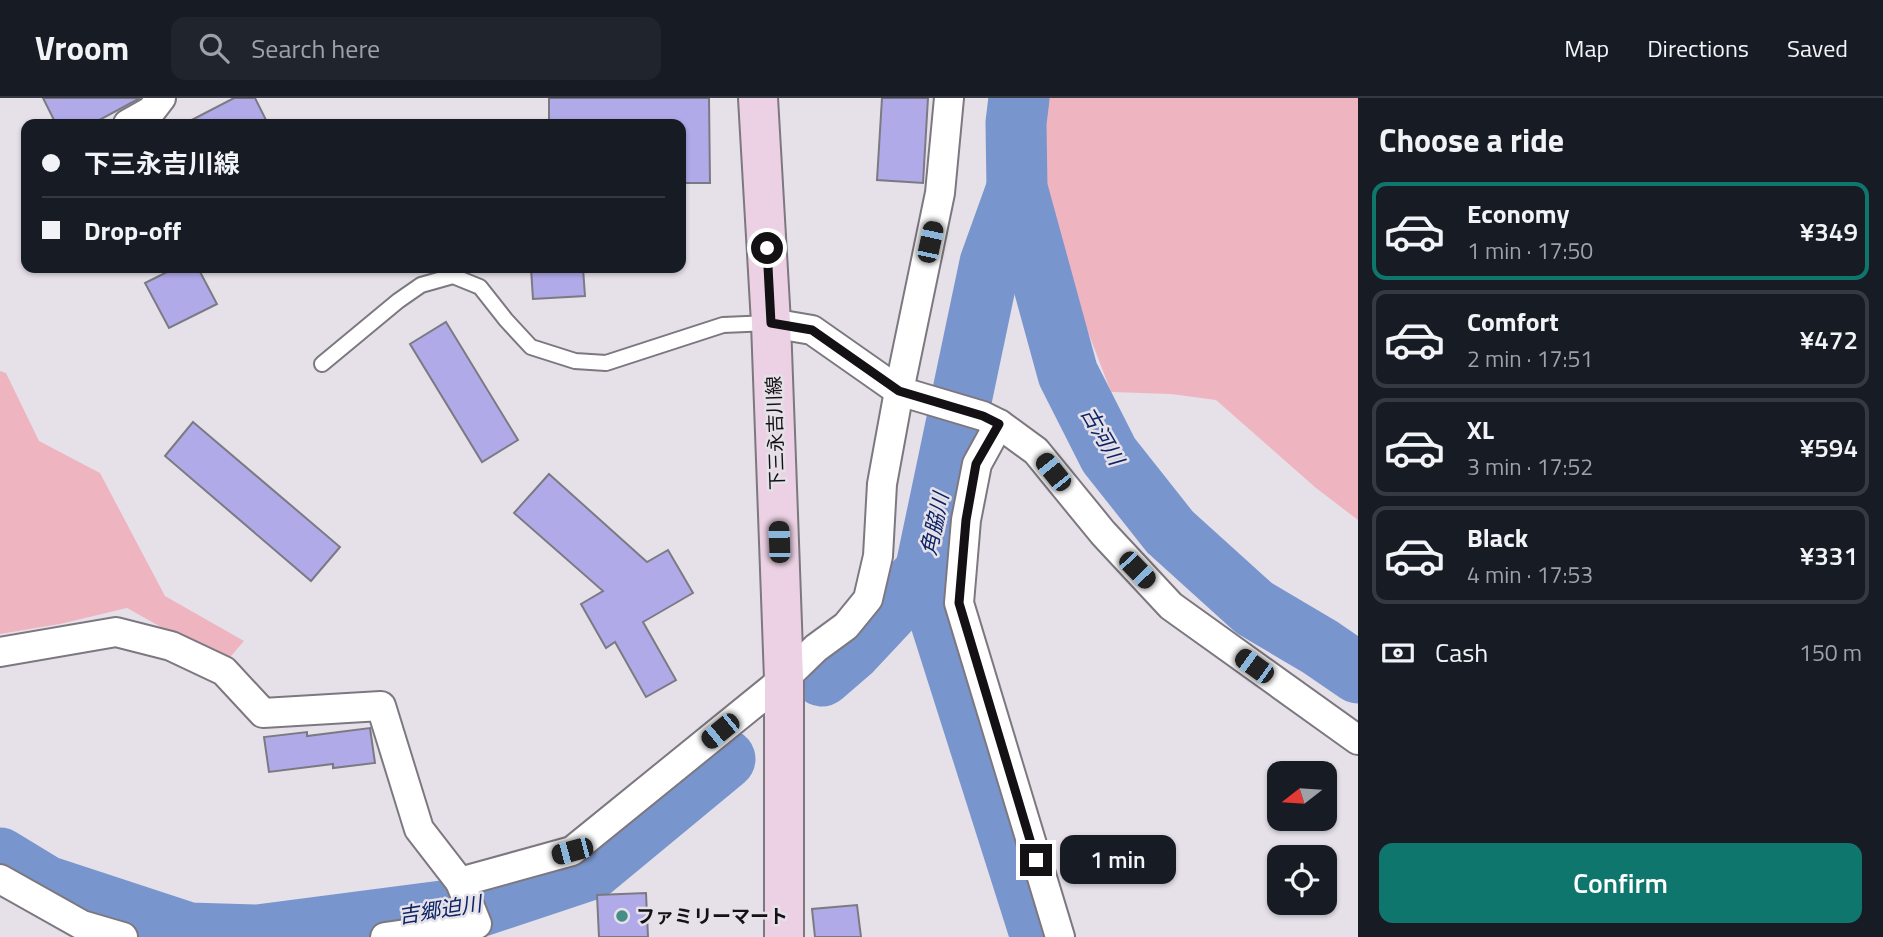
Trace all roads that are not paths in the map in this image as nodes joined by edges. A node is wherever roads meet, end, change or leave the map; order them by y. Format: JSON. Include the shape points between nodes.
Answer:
{"nodes":[{"id":1,"x":758,"y":98,"type":"edge"},
{"id":2,"x":949,"y":98,"type":"edge"},
{"id":3,"x":771,"y":323,"type":"junction"},
{"id":4,"x":322,"y":364,"type":"dead end"},
{"id":5,"x":905,"y":393,"type":"junction"},
{"id":6,"x":991,"y":420,"type":"junction"},
{"id":7,"x":0,"y":652,"type":"edge"},
{"id":8,"x":784,"y":679,"type":"junction"},
{"id":9,"x":1358,"y":740,"type":"edge"},
{"id":10,"x":1,"y":881,"type":"edge"},
{"id":11,"x":465,"y":895,"type":"junction"},
{"id":12,"x":124,"y":937,"type":"edge"},
{"id":13,"x":385,"y":937,"type":"edge"},
{"id":14,"x":784,"y":937,"type":"edge"},
{"id":15,"x":1059,"y":937,"type":"edge"}],
"edges":[{"from":1,"to":3,"type":"main road","name":"下三永吉川線"},
{"from":2,"to":5,"type":"street","via":[[940,193]]},
{"from":3,"to":4,"type":"lane","via":[[723,325],[606,363],[575,361],[531,348],[480,287],[453,276],[422,285],[398,301]]},
{"from":3,"to":5,"type":"street","via":[[812,330]]},
{"from":3,"to":8,"type":"main road","name":"下三永吉川線"},
{"from":5,"to":6,"type":"street"},
{"from":5,"to":8,"type":"street","via":[[882,484],[878,556],[868,599],[846,626]]},
{"from":6,"to":9,"type":"street","via":[[1036,451],[1171,606]]},
{"from":6,"to":15,"type":"street","via":[[976,464],[966,520],[959,603]]},
{"from":7,"to":11,"type":"street","via":[[116,632],[171,646],[224,671],[264,713],[381,706],[419,830]]},
{"from":8,"to":11,"type":"street","via":[[572,851]]},
{"from":8,"to":14,"type":"main road","name":"下三永吉川線"},
{"from":10,"to":12,"type":"street","via":[[82,925]]},
{"from":11,"to":13,"type":"street","via":[[477,924]]}]}
